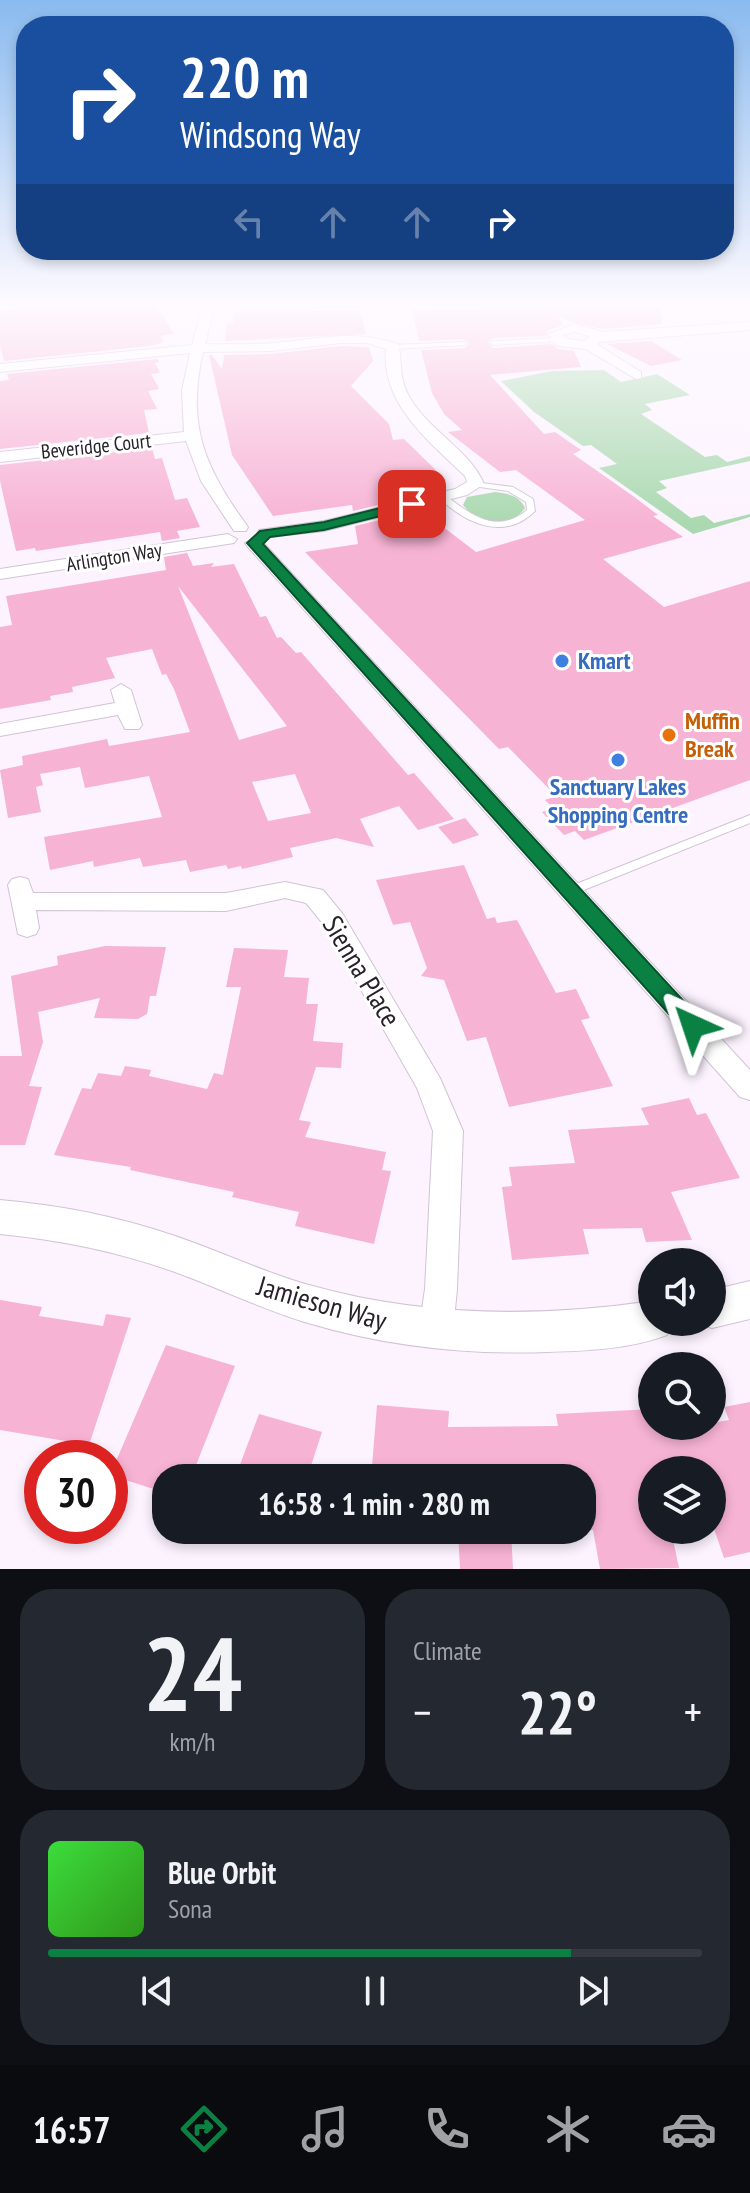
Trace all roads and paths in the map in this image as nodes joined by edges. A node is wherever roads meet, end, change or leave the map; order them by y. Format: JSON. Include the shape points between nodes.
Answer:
{"nodes":[{"id":1,"x":192,"y":377,"type":"edge"},
{"id":2,"x":399,"y":377,"type":"edge"},
{"id":3,"x":192,"y":436,"type":"junction"},
{"id":4,"x":0,"y":457,"type":"edge"},
{"id":5,"x":476,"y":484,"type":"junction"},
{"id":6,"x":442,"y":497,"type":"junction"},
{"id":7,"x":247,"y":536,"type":"junction"},
{"id":8,"x":0,"y":574,"type":"edge"},
{"id":9,"x":126,"y":708,"type":"dead end"},
{"id":10,"x":0,"y":730,"type":"edge"},
{"id":11,"x":750,"y":819,"type":"edge"},
{"id":12,"x":570,"y":891,"type":"junction"},
{"id":13,"x":23,"y":905,"type":"dead end"},
{"id":14,"x":750,"y":1089,"type":"edge"},
{"id":15,"x":0,"y":1217,"type":"edge"},
{"id":16,"x":638,"y":1323,"type":"edge"},
{"id":17,"x":436,"y":1330,"type":"junction"}],
"edges":[{"from":1,"to":3,"type":"street"},
{"from":2,"to":5,"type":"street","via":[[409,411]]},
{"from":3,"to":4,"type":"street","name":"Beveridge Court"},
{"from":3,"to":7,"type":"street","via":[[217,496]]},
{"from":5,"to":6,"type":"street","name":"Arlington Way"},
{"from":5,"to":6,"type":"lane","via":[[518,493],[530,501],[531,511],[519,521],[491,524],[464,516]]},
{"from":6,"to":7,"type":"street","name":"Arlington Way","via":[[324,526]]},
{"from":7,"to":8,"type":"street","name":"Arlington Way"},
{"from":7,"to":12,"type":"street"},
{"from":9,"to":10,"type":"street"},
{"from":11,"to":12,"type":"lane"},
{"from":12,"to":14,"type":"street"},
{"from":13,"to":17,"type":"street","name":"Sienna Place","via":[[226,902],[285,890],[314,896],[333,919],[422,1073],[448,1131]]},
{"from":15,"to":17,"type":"street","name":"Jamieson Way","via":[[117,1236],[307,1304],[375,1322]]},
{"from":16,"to":17,"type":"street","name":"Jamieson Way","via":[[516,1335]]}]}
